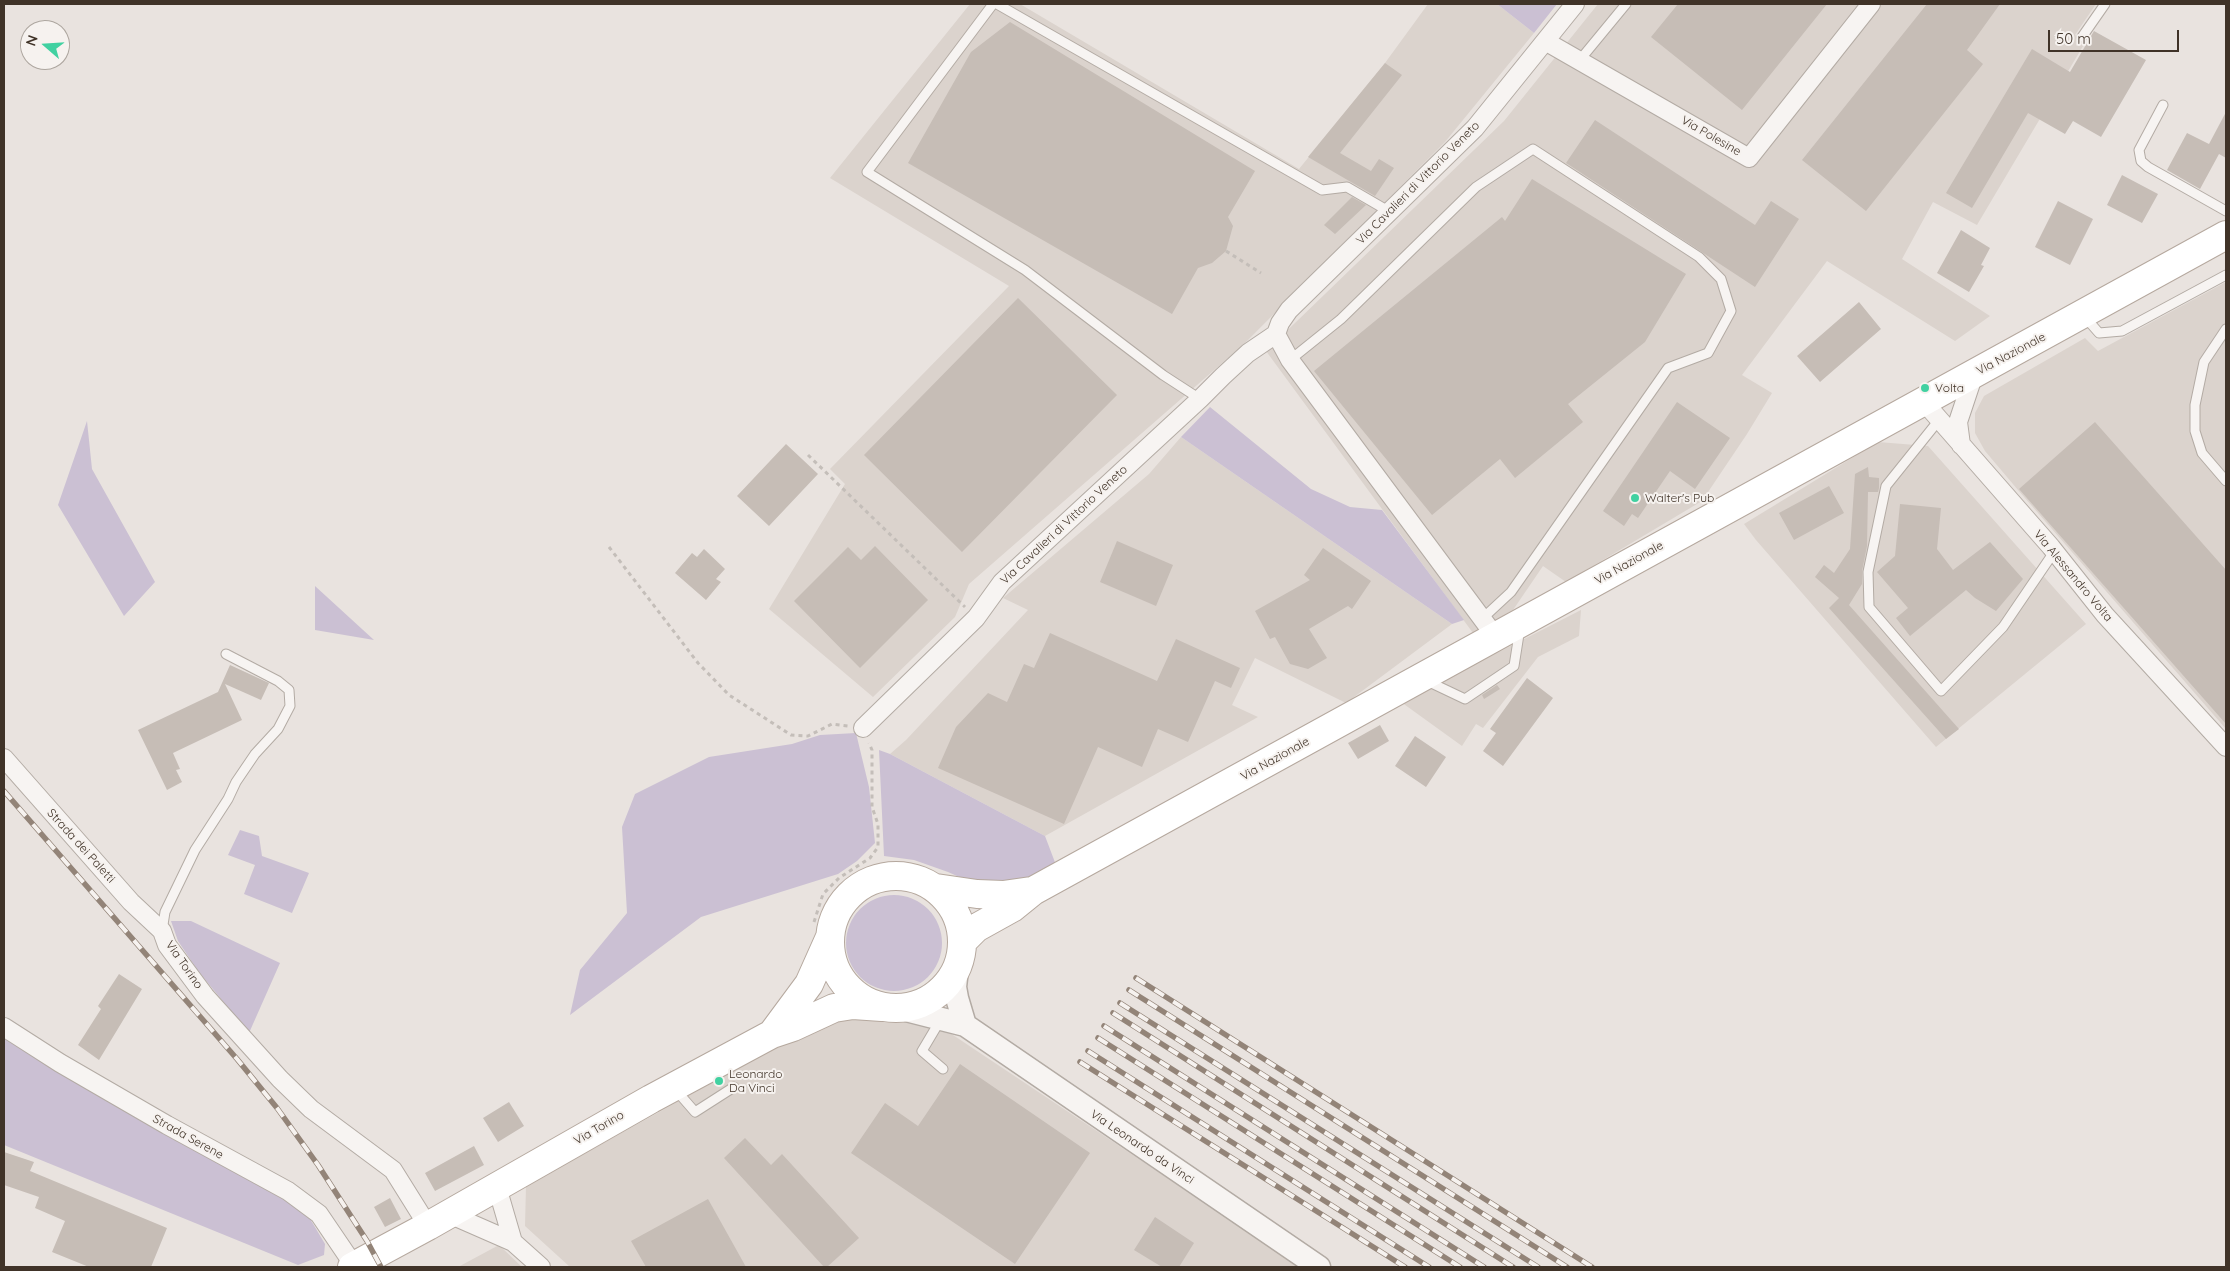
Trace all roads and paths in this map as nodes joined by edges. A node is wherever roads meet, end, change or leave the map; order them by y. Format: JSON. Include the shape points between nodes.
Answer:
{"nodes":[{"id":1,"x":992,"y":4,"type":"edge"},
{"id":2,"x":997,"y":4,"type":"edge"},
{"id":3,"x":1575,"y":4,"type":"edge"},
{"id":4,"x":1626,"y":4,"type":"edge"},
{"id":5,"x":1871,"y":4,"type":"edge"},
{"id":6,"x":2105,"y":4,"type":"edge"},
{"id":7,"x":2082,"y":37,"type":"dead end"},
{"id":8,"x":1545,"y":41,"type":"junction"},
{"id":9,"x":1579,"y":61,"type":"junction"},
{"id":10,"x":2163,"y":105,"type":"dead end"},
{"id":11,"x":2226,"y":211,"type":"edge"},
{"id":12,"x":1390,"y":212,"type":"junction"},
{"id":13,"x":2226,"y":235,"type":"edge"},
{"id":14,"x":1226,"y":251,"type":"dead end"},
{"id":15,"x":1261,"y":273,"type":"dead end"},
{"id":16,"x":2226,"y":275,"type":"edge"},
{"id":17,"x":2083,"y":315,"type":"junction"},
{"id":18,"x":2226,"y":329,"type":"edge"},
{"id":19,"x":1276,"y":334,"type":"junction"},
{"id":20,"x":1290,"y":360,"type":"junction"},
{"id":21,"x":1974,"y":374,"type":"junction"},
{"id":22,"x":1200,"y":399,"type":"junction"},
{"id":23,"x":1932,"y":411,"type":"junction"},
{"id":24,"x":1961,"y":445,"type":"junction"},
{"id":25,"x":808,"y":455,"type":"dead end"},
{"id":26,"x":2226,"y":481,"type":"edge"},
{"id":27,"x":609,"y":547,"type":"dead end"},
{"id":28,"x":2054,"y":552,"type":"junction"},
{"id":29,"x":976,"y":618,"type":"junction"},
{"id":30,"x":1521,"y":622,"type":"junction"},
{"id":31,"x":1489,"y":627,"type":"junction"},
{"id":32,"x":226,"y":654,"type":"dead end"},
{"id":33,"x":1421,"y":678,"type":"junction"},
{"id":34,"x":863,"y":728,"type":"junction"},
{"id":35,"x":2226,"y":747,"type":"edge"},
{"id":36,"x":4,"y":758,"type":"edge"},
{"id":37,"x":936,"y":888,"type":"junction"},
{"id":38,"x":1033,"y":891,"type":"junction"},
{"id":39,"x":162,"y":931,"type":"junction"},
{"id":40,"x":821,"y":931,"type":"junction"},
{"id":41,"x":963,"y":941,"type":"junction"},
{"id":42,"x":957,"y":969,"type":"junction"},
{"id":43,"x":892,"y":1008,"type":"junction"},
{"id":44,"x":941,"y":1019,"type":"junction"},
{"id":45,"x":965,"y":1025,"type":"junction"},
{"id":46,"x":4,"y":1027,"type":"edge"},
{"id":47,"x":772,"y":1034,"type":"junction"},
{"id":48,"x":943,"y":1069,"type":"dead end"},
{"id":49,"x":673,"y":1087,"type":"junction"},
{"id":50,"x":734,"y":1087,"type":"dead end"},
{"id":51,"x":497,"y":1187,"type":"junction"},
{"id":52,"x":439,"y":1220,"type":"junction"},
{"id":53,"x":513,"y":1242,"type":"junction"},
{"id":54,"x":354,"y":1267,"type":"edge"},
{"id":55,"x":540,"y":1267,"type":"edge"},
{"id":56,"x":1319,"y":1267,"type":"edge"}],
"edges":[{"from":1,"to":22,"type":"lane","via":[[867,172],[1026,270],[1163,375]]},
{"from":2,"to":12,"type":"lane","via":[[1322,190],[1347,188]]},
{"from":3,"to":8,"type":"street","name":"Via Cavalieri di Vittorio Veneto"},
{"from":4,"to":9,"type":"lane"},
{"from":5,"to":9,"type":"street","name":"Via Polesine","via":[[1749,158]]},
{"from":6,"to":7,"type":"lane"},
{"from":8,"to":9,"type":"street","name":"Via Polesine"},
{"from":8,"to":12,"type":"street","name":"Via Cavalieri di Vittorio Veneto","via":[[1475,128]]},
{"from":10,"to":11,"type":"lane","via":[[2139,150],[2141,160]]},
{"from":12,"to":19,"type":"street","name":"Via Cavalieri di Vittorio Veneto","via":[[1289,310]]},
{"from":13,"to":17,"type":"main road","name":"Via Nazionale"},
{"from":14,"to":15,"type":"path"},
{"from":16,"to":17,"type":"lane","via":[[2122,331],[2099,333]]},
{"from":17,"to":21,"type":"main road","name":"Via Nazionale"},
{"from":18,"to":26,"type":"lane","via":[[2204,362],[2195,405],[2195,430],[2202,453]]},
{"from":19,"to":20,"type":"street"},
{"from":19,"to":22,"type":"street","name":"Via Cavalieri di Vittorio Veneto","via":[[1248,353]]},
{"from":20,"to":31,"type":"street"},
{"from":20,"to":31,"type":"lane","via":[[1341,319],[1476,186],[1533,149],[1699,257],[1721,279],[1731,311],[1708,354],[1668,368]]},
{"from":21,"to":23,"type":"main road","name":"Via Nazionale"},
{"from":21,"to":24,"type":"street","via":[[1958,422]]},
{"from":22,"to":29,"type":"street","name":"Via Cavalieri di Vittorio Veneto","via":[[1002,582]]},
{"from":23,"to":24,"type":"street","name":"Via Alessandro Volta"},
{"from":23,"to":28,"type":"lane","via":[[1886,486],[1868,572],[1869,607],[1941,691],[2003,627]]},
{"from":23,"to":30,"type":"main road","name":"Via Nazionale"},
{"from":24,"to":28,"type":"street","name":"Via Alessandro Volta"},
{"from":25,"to":29,"type":"path"},
{"from":27,"to":34,"type":"path","via":[[698,663],[729,695],[791,735],[808,736],[832,724]]},
{"from":28,"to":35,"type":"street","name":"Via Alessandro Volta","via":[[2105,615]]},
{"from":29,"to":34,"type":"street","name":"Via Cavalieri di Vittorio Veneto"},
{"from":30,"to":31,"type":"main road","name":"Via Nazionale"},
{"from":30,"to":33,"type":"lane","via":[[1514,666],[1465,699]]},
{"from":31,"to":33,"type":"main road","name":"Via Nazionale"},
{"from":32,"to":39,"type":"lane","name":"Via Torino","via":[[290,690],[290,706],[278,729],[254,754],[195,850],[165,912]]},
{"from":33,"to":38,"type":"main road","name":"Via Nazionale"},
{"from":34,"to":40,"type":"path","via":[[872,750],[872,807],[878,824],[878,846],[870,858],[839,878],[823,894]]},
{"from":36,"to":39,"type":"street","name":"Strada dei Paletti","via":[[131,902]]},
{"from":37,"to":38,"type":"main road","name":"Via Nazionale","via":[[1003,895]]},
{"from":37,"to":40,"type":"main road","via":[[906,876],[887,876],[870,881],[846,898]]},
{"from":37,"to":41,"type":"main road","via":[[958,917]]},
{"from":38,"to":41,"type":"main road","name":"Via Nazionale","via":[[1012,908],[976,928]]},
{"from":39,"to":52,"type":"street","name":"Via Torino","via":[[167,945],[205,996],[280,1078],[311,1109],[393,1170]]},
{"from":40,"to":43,"type":"main road","via":[[842,981],[858,997]]},
{"from":40,"to":47,"type":"main road","name":"Via Torino","via":[[809,984]]},
{"from":41,"to":42,"type":"main road"},
{"from":42,"to":43,"type":"main road","via":[[933,998],[921,1004]]},
{"from":42,"to":45,"type":"street","via":[[957,998]]},
{"from":43,"to":44,"type":"street","name":"Via Leonardo da Vinci"},
{"from":43,"to":47,"type":"main road","name":"Via Torino","via":[[854,1005],[834,1008]]},
{"from":44,"to":45,"type":"street","name":"Via Leonardo da Vinci"},
{"from":44,"to":48,"type":"lane","via":[[922,1051]]},
{"from":45,"to":56,"type":"street","name":"Via Leonardo da Vinci"},
{"from":46,"to":54,"type":"street","name":"Strada Serene","via":[[60,1063],[288,1191],[319,1214]]},
{"from":47,"to":49,"type":"main road","name":"Via Torino"},
{"from":49,"to":50,"type":"lane","via":[[695,1112]]},
{"from":49,"to":51,"type":"main road","name":"Via Torino"},
{"from":51,"to":52,"type":"main road","name":"Via Torino"},
{"from":51,"to":53,"type":"street"},
{"from":52,"to":53,"type":"street"},
{"from":52,"to":54,"type":"main road","name":"Via Torino"},
{"from":53,"to":55,"type":"street"}]}
